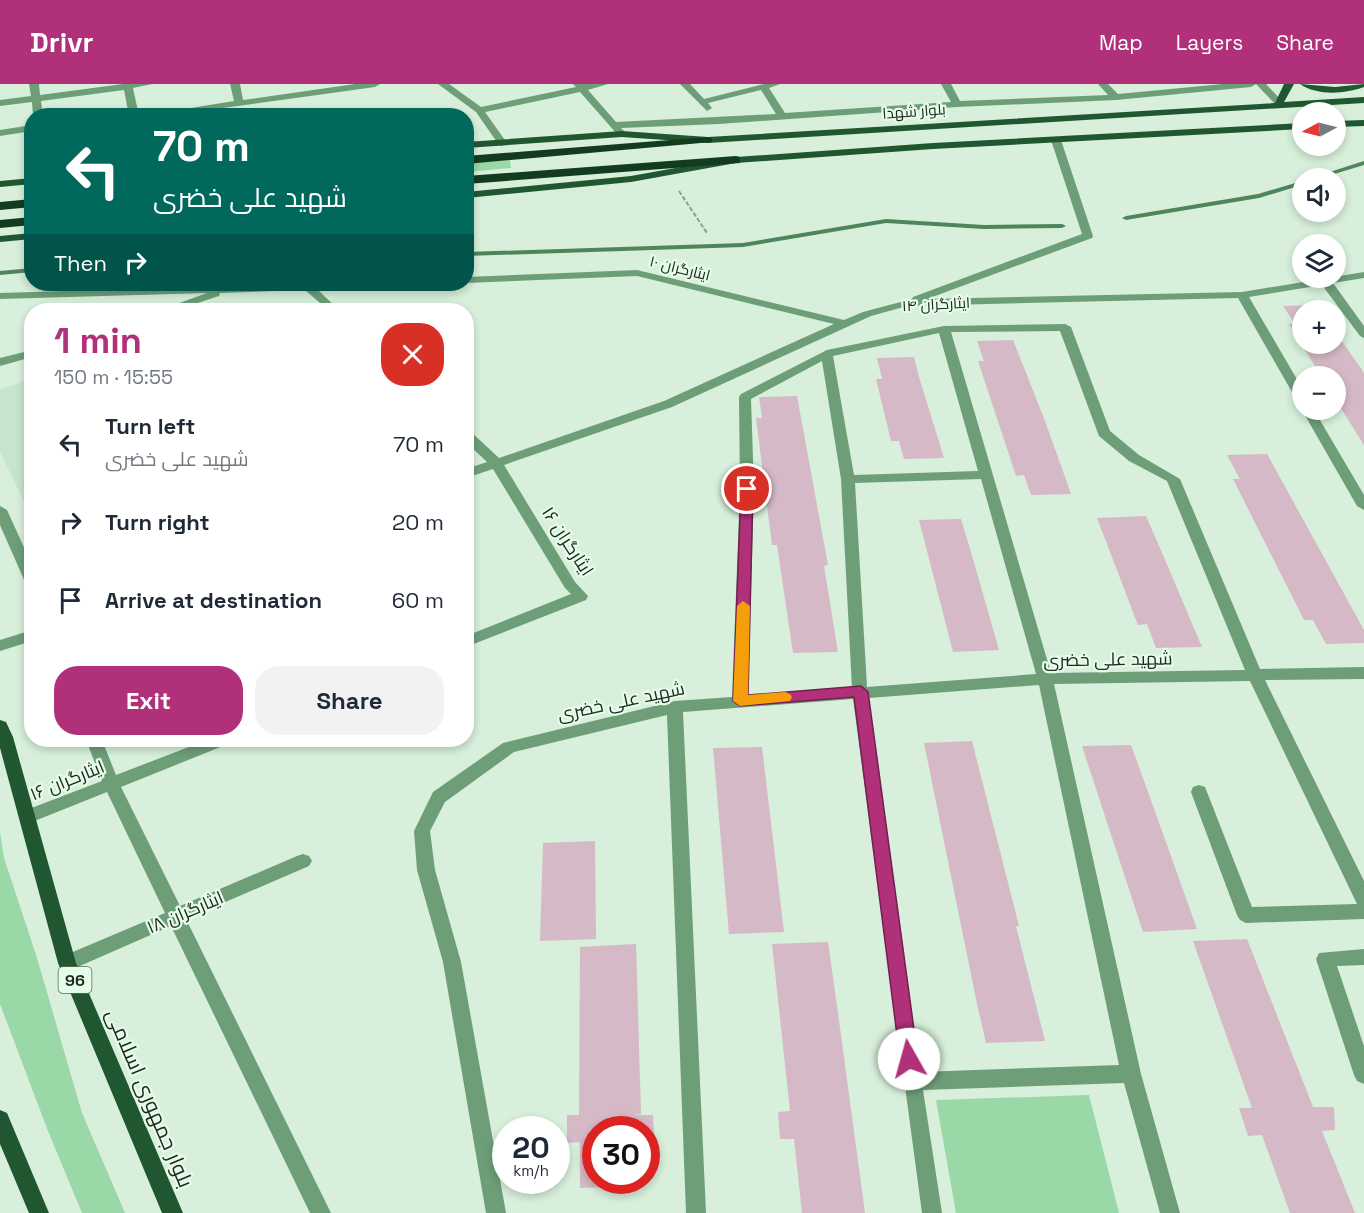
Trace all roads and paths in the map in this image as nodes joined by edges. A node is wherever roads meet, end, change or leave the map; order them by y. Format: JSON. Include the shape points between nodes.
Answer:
{"nodes":[{"id":1,"x":34,"y":84,"type":"edge"},
{"id":2,"x":147,"y":84,"type":"edge"},
{"id":3,"x":235,"y":84,"type":"edge"},
{"id":4,"x":369,"y":84,"type":"edge"},
{"id":5,"x":443,"y":84,"type":"edge"},
{"id":6,"x":603,"y":84,"type":"edge"},
{"id":7,"x":685,"y":84,"type":"edge"},
{"id":8,"x":775,"y":84,"type":"edge"},
{"id":9,"x":946,"y":84,"type":"edge"},
{"id":10,"x":1103,"y":84,"type":"edge"},
{"id":11,"x":1251,"y":84,"type":"edge"},
{"id":12,"x":1261,"y":84,"type":"edge"},
{"id":13,"x":1288,"y":84,"type":"edge"},
{"id":14,"x":1305,"y":84,"type":"edge"},
{"id":15,"x":1364,"y":84,"type":"edge"},
{"id":16,"x":129,"y":85,"type":"edge"},
{"id":17,"x":580,"y":86,"type":"edge"},
{"id":18,"x":764,"y":88,"type":"junction"},
{"id":19,"x":1116,"y":97,"type":"junction"},
{"id":20,"x":37,"y":98,"type":"junction"},
{"id":21,"x":1364,"y":100,"type":"edge"},
{"id":22,"x":702,"y":102,"type":"junction"},
{"id":23,"x":0,"y":103,"type":"edge"},
{"id":24,"x":239,"y":103,"type":"junction"},
{"id":25,"x":1279,"y":103,"type":"junction"},
{"id":26,"x":957,"y":104,"type":"junction"},
{"id":27,"x":38,"y":108,"type":"edge"},
{"id":28,"x":133,"y":108,"type":"edge"},
{"id":29,"x":219,"y":108,"type":"edge"},
{"id":30,"x":479,"y":110,"type":"junction"},
{"id":31,"x":782,"y":117,"type":"junction"},
{"id":32,"x":719,"y":121,"type":"junction"},
{"id":33,"x":1364,"y":123,"type":"edge"},
{"id":34,"x":1346,"y":124,"type":"edge"},
{"id":35,"x":615,"y":125,"type":"junction"},
{"id":36,"x":1292,"y":127,"type":"edge"},
{"id":37,"x":24,"y":129,"type":"edge"},
{"id":38,"x":0,"y":133,"type":"edge"},
{"id":39,"x":622,"y":134,"type":"junction"},
{"id":40,"x":708,"y":140,"type":"junction"},
{"id":41,"x":1056,"y":140,"type":"junction"},
{"id":42,"x":502,"y":143,"type":"junction"},
{"id":43,"x":474,"y":145,"type":"edge"},
{"id":44,"x":474,"y":159,"type":"edge"},
{"id":45,"x":736,"y":160,"type":"junction"},
{"id":46,"x":667,"y":173,"type":"junction"},
{"id":47,"x":474,"y":179,"type":"edge"},
{"id":48,"x":24,"y":182,"type":"edge"},
{"id":49,"x":0,"y":184,"type":"edge"},
{"id":50,"x":474,"y":194,"type":"edge"},
{"id":51,"x":24,"y":204,"type":"edge"},
{"id":52,"x":0,"y":206,"type":"edge"},
{"id":53,"x":24,"y":222,"type":"edge"},
{"id":54,"x":0,"y":224,"type":"edge"},
{"id":55,"x":706,"y":233,"type":"dead end"},
{"id":56,"x":24,"y":237,"type":"edge"},
{"id":57,"x":0,"y":239,"type":"edge"},
{"id":58,"x":1364,"y":275,"type":"edge"},
{"id":59,"x":1346,"y":278,"type":"edge"},
{"id":60,"x":474,"y":280,"type":"edge"},
{"id":61,"x":1292,"y":287,"type":"edge"},
{"id":62,"x":1330,"y":288,"type":"edge"},
{"id":63,"x":164,"y":291,"type":"edge"},
{"id":64,"x":224,"y":291,"type":"edge"},
{"id":65,"x":313,"y":291,"type":"edge"},
{"id":66,"x":1242,"y":295,"type":"junction"},
{"id":67,"x":0,"y":296,"type":"edge"},
{"id":68,"x":187,"y":303,"type":"edge"},
{"id":69,"x":326,"y":303,"type":"edge"},
{"id":70,"x":906,"y":303,"type":"junction"},
{"id":71,"x":847,"y":324,"type":"junction"},
{"id":72,"x":945,"y":329,"type":"junction"},
{"id":73,"x":1364,"y":334,"type":"edge"},
{"id":74,"x":827,"y":354,"type":"junction"},
{"id":75,"x":24,"y":355,"type":"edge"},
{"id":76,"x":0,"y":362,"type":"edge"},
{"id":77,"x":1292,"y":382,"type":"edge"},
{"id":78,"x":1314,"y":420,"type":"edge"},
{"id":79,"x":474,"y":442,"type":"edge"},
{"id":80,"x":496,"y":463,"type":"junction"},
{"id":81,"x":474,"y":471,"type":"edge"},
{"id":82,"x":986,"y":476,"type":"junction"},
{"id":83,"x":848,"y":479,"type":"junction"},
{"id":84,"x":1364,"y":506,"type":"edge"},
{"id":85,"x":0,"y":510,"type":"edge"},
{"id":86,"x":24,"y":564,"type":"edge"},
{"id":87,"x":24,"y":638,"type":"edge"},
{"id":88,"x":474,"y":639,"type":"edge"},
{"id":89,"x":0,"y":646,"type":"edge"},
{"id":90,"x":1364,"y":673,"type":"edge"},
{"id":91,"x":1256,"y":677,"type":"junction"},
{"id":92,"x":1046,"y":680,"type":"junction"},
{"id":93,"x":861,"y":692,"type":"junction"},
{"id":94,"x":740,"y":701,"type":"junction"},
{"id":95,"x":675,"y":706,"type":"junction"},
{"id":96,"x":2,"y":733,"type":"edge"},
{"id":97,"x":97,"y":747,"type":"edge"},
{"id":98,"x":204,"y":747,"type":"edge"},
{"id":99,"x":111,"y":784,"type":"junction"},
{"id":100,"x":1199,"y":792,"type":"dead end"},
{"id":101,"x":27,"y":817,"type":"junction"},
{"id":102,"x":303,"y":861,"type":"dead end"},
{"id":103,"x":1364,"y":900,"type":"edge"},
{"id":104,"x":1364,"y":911,"type":"edge"},
{"id":105,"x":176,"y":917,"type":"junction"},
{"id":106,"x":1364,"y":957,"type":"edge"},
{"id":107,"x":68,"y":963,"type":"junction"},
{"id":108,"x":1131,"y":1074,"type":"junction"},
{"id":109,"x":1364,"y":1075,"type":"edge"},
{"id":110,"x":912,"y":1082,"type":"junction"},
{"id":111,"x":0,"y":1120,"type":"edge"},
{"id":112,"x":39,"y":1213,"type":"edge"},
{"id":113,"x":173,"y":1213,"type":"edge"},
{"id":114,"x":321,"y":1213,"type":"edge"},
{"id":115,"x":496,"y":1213,"type":"edge"},
{"id":116,"x":696,"y":1213,"type":"edge"},
{"id":117,"x":932,"y":1213,"type":"edge"},
{"id":118,"x":1170,"y":1213,"type":"edge"}],
"edges":[{"from":1,"to":20,"type":"street"},
{"from":2,"to":16,"type":"street"},
{"from":3,"to":24,"type":"street"},
{"from":4,"to":24,"type":"street"},
{"from":5,"to":30,"type":"street"},
{"from":6,"to":17,"type":"street"},
{"from":7,"to":22,"type":"street"},
{"from":8,"to":18,"type":"street"},
{"from":9,"to":26,"type":"street"},
{"from":10,"to":19,"type":"street"},
{"from":11,"to":19,"type":"street"},
{"from":12,"to":25,"type":"street"},
{"from":13,"to":25,"type":"main road"},
{"from":14,"to":15,"type":"main road","via":[[1330,89]]},
{"from":16,"to":20,"type":"street"},
{"from":16,"to":28,"type":"street"},
{"from":17,"to":30,"type":"street"},
{"from":17,"to":35,"type":"street"},
{"from":18,"to":22,"type":"street"},
{"from":18,"to":31,"type":"street"},
{"from":19,"to":26,"type":"street"},
{"from":20,"to":23,"type":"street"},
{"from":20,"to":27,"type":"street"},
{"from":21,"to":25,"type":"main road","name":"بلوار شهدا"},
{"from":22,"to":32,"type":"street"},
{"from":24,"to":29,"type":"street"},
{"from":25,"to":40,"type":"main road","name":"بلوار شهدا"},
{"from":26,"to":31,"type":"street"},
{"from":30,"to":42,"type":"street"},
{"from":31,"to":32,"type":"street"},
{"from":32,"to":35,"type":"street"},
{"from":33,"to":34,"type":"main road"},
{"from":35,"to":39,"type":"street"},
{"from":36,"to":41,"type":"main road"},
{"from":37,"to":38,"type":"street"},
{"from":39,"to":40,"type":"main road","name":"بلوار شهدا"},
{"from":39,"to":42,"type":"main road","name":"بلوار شهدا"},
{"from":40,"to":44,"type":"highway"},
{"from":41,"to":45,"type":"main road"},
{"from":41,"to":70,"type":"street","via":[[1088,236]]},
{"from":42,"to":43,"type":"main road","name":"بلوار شهدا"},
{"from":45,"to":46,"type":"main road"},
{"from":45,"to":47,"type":"highway"},
{"from":46,"to":50,"type":"main road"},
{"from":46,"to":55,"type":"path"},
{"from":48,"to":49,"type":"main road"},
{"from":51,"to":52,"type":"highway"},
{"from":53,"to":54,"type":"highway"},
{"from":56,"to":57,"type":"main road"},
{"from":58,"to":59,"type":"street","name":"ایثارگران ۱۴"},
{"from":60,"to":71,"type":"street","name":"ایثارگران ۱۰","via":[[637,273]]},
{"from":61,"to":66,"type":"street","name":"ایثارگران ۱۴"},
{"from":62,"to":73,"type":"street"},
{"from":63,"to":67,"type":"street"},
{"from":64,"to":68,"type":"street"},
{"from":65,"to":69,"type":"street"},
{"from":66,"to":70,"type":"street","name":"ایثارگران ۱۴"},
{"from":66,"to":77,"type":"street"},
{"from":70,"to":71,"type":"street","name":"ایثارگران ۱۴"},
{"from":71,"to":80,"type":"street","name":"ایثارگران ۱۴","via":[[668,404]]},
{"from":72,"to":74,"type":"street"},
{"from":72,"to":82,"type":"street"},
{"from":72,"to":91,"type":"street","via":[[1065,327],[1104,433],[1134,458],[1173,479]]},
{"from":74,"to":83,"type":"street"},
{"from":74,"to":94,"type":"street","via":[[745,397],[747,489]]},
{"from":75,"to":76,"type":"street"},
{"from":78,"to":84,"type":"street"},
{"from":79,"to":80,"type":"street"},
{"from":80,"to":81,"type":"street","name":"ایثارگران ۱۴"},
{"from":80,"to":88,"type":"street","name":"ایثارگران ۱۶","via":[[570,585],[581,596]]},
{"from":82,"to":83,"type":"street"},
{"from":82,"to":92,"type":"street"},
{"from":83,"to":93,"type":"street"},
{"from":85,"to":86,"type":"street"},
{"from":87,"to":89,"type":"street"},
{"from":90,"to":91,"type":"street","name":"شهید علی خضری"},
{"from":91,"to":92,"type":"street","name":"شهید علی خضری"},
{"from":91,"to":103,"type":"street"},
{"from":92,"to":93,"type":"street","name":"شهید علی خضری"},
{"from":92,"to":108,"type":"street"},
{"from":93,"to":94,"type":"street","name":"شهید علی خضری"},
{"from":93,"to":110,"type":"street"},
{"from":94,"to":95,"type":"street","name":"شهید علی خضری"},
{"from":95,"to":115,"type":"street","name":"شهید علی خضری","via":[[509,747],[439,797],[422,831],[426,870],[452,962]]},
{"from":95,"to":116,"type":"street"},
{"from":96,"to":101,"type":"main road","name":"بلوار جمهوری اسلامی","number":"96"},
{"from":97,"to":99,"type":"street"},
{"from":98,"to":99,"type":"street","name":"ایثارگران ۱۶"},
{"from":99,"to":101,"type":"street","name":"ایثارگران ۱۶"},
{"from":99,"to":105,"type":"street"},
{"from":100,"to":104,"type":"street","via":[[1246,915]]},
{"from":101,"to":107,"type":"main road","name":"بلوار جمهوری اسلامی","number":"96"},
{"from":102,"to":105,"type":"street","name":"ایثارگران ۱۸"},
{"from":105,"to":107,"type":"street","name":"ایثارگران ۱۸"},
{"from":105,"to":114,"type":"street"},
{"from":106,"to":109,"type":"street","via":[[1325,959]]},
{"from":107,"to":113,"type":"main road","name":"بلوار جمهوری اسلامی","number":"96"},
{"from":108,"to":110,"type":"street"},
{"from":108,"to":118,"type":"street"},
{"from":110,"to":117,"type":"street"},
{"from":111,"to":112,"type":"main road"}]}
